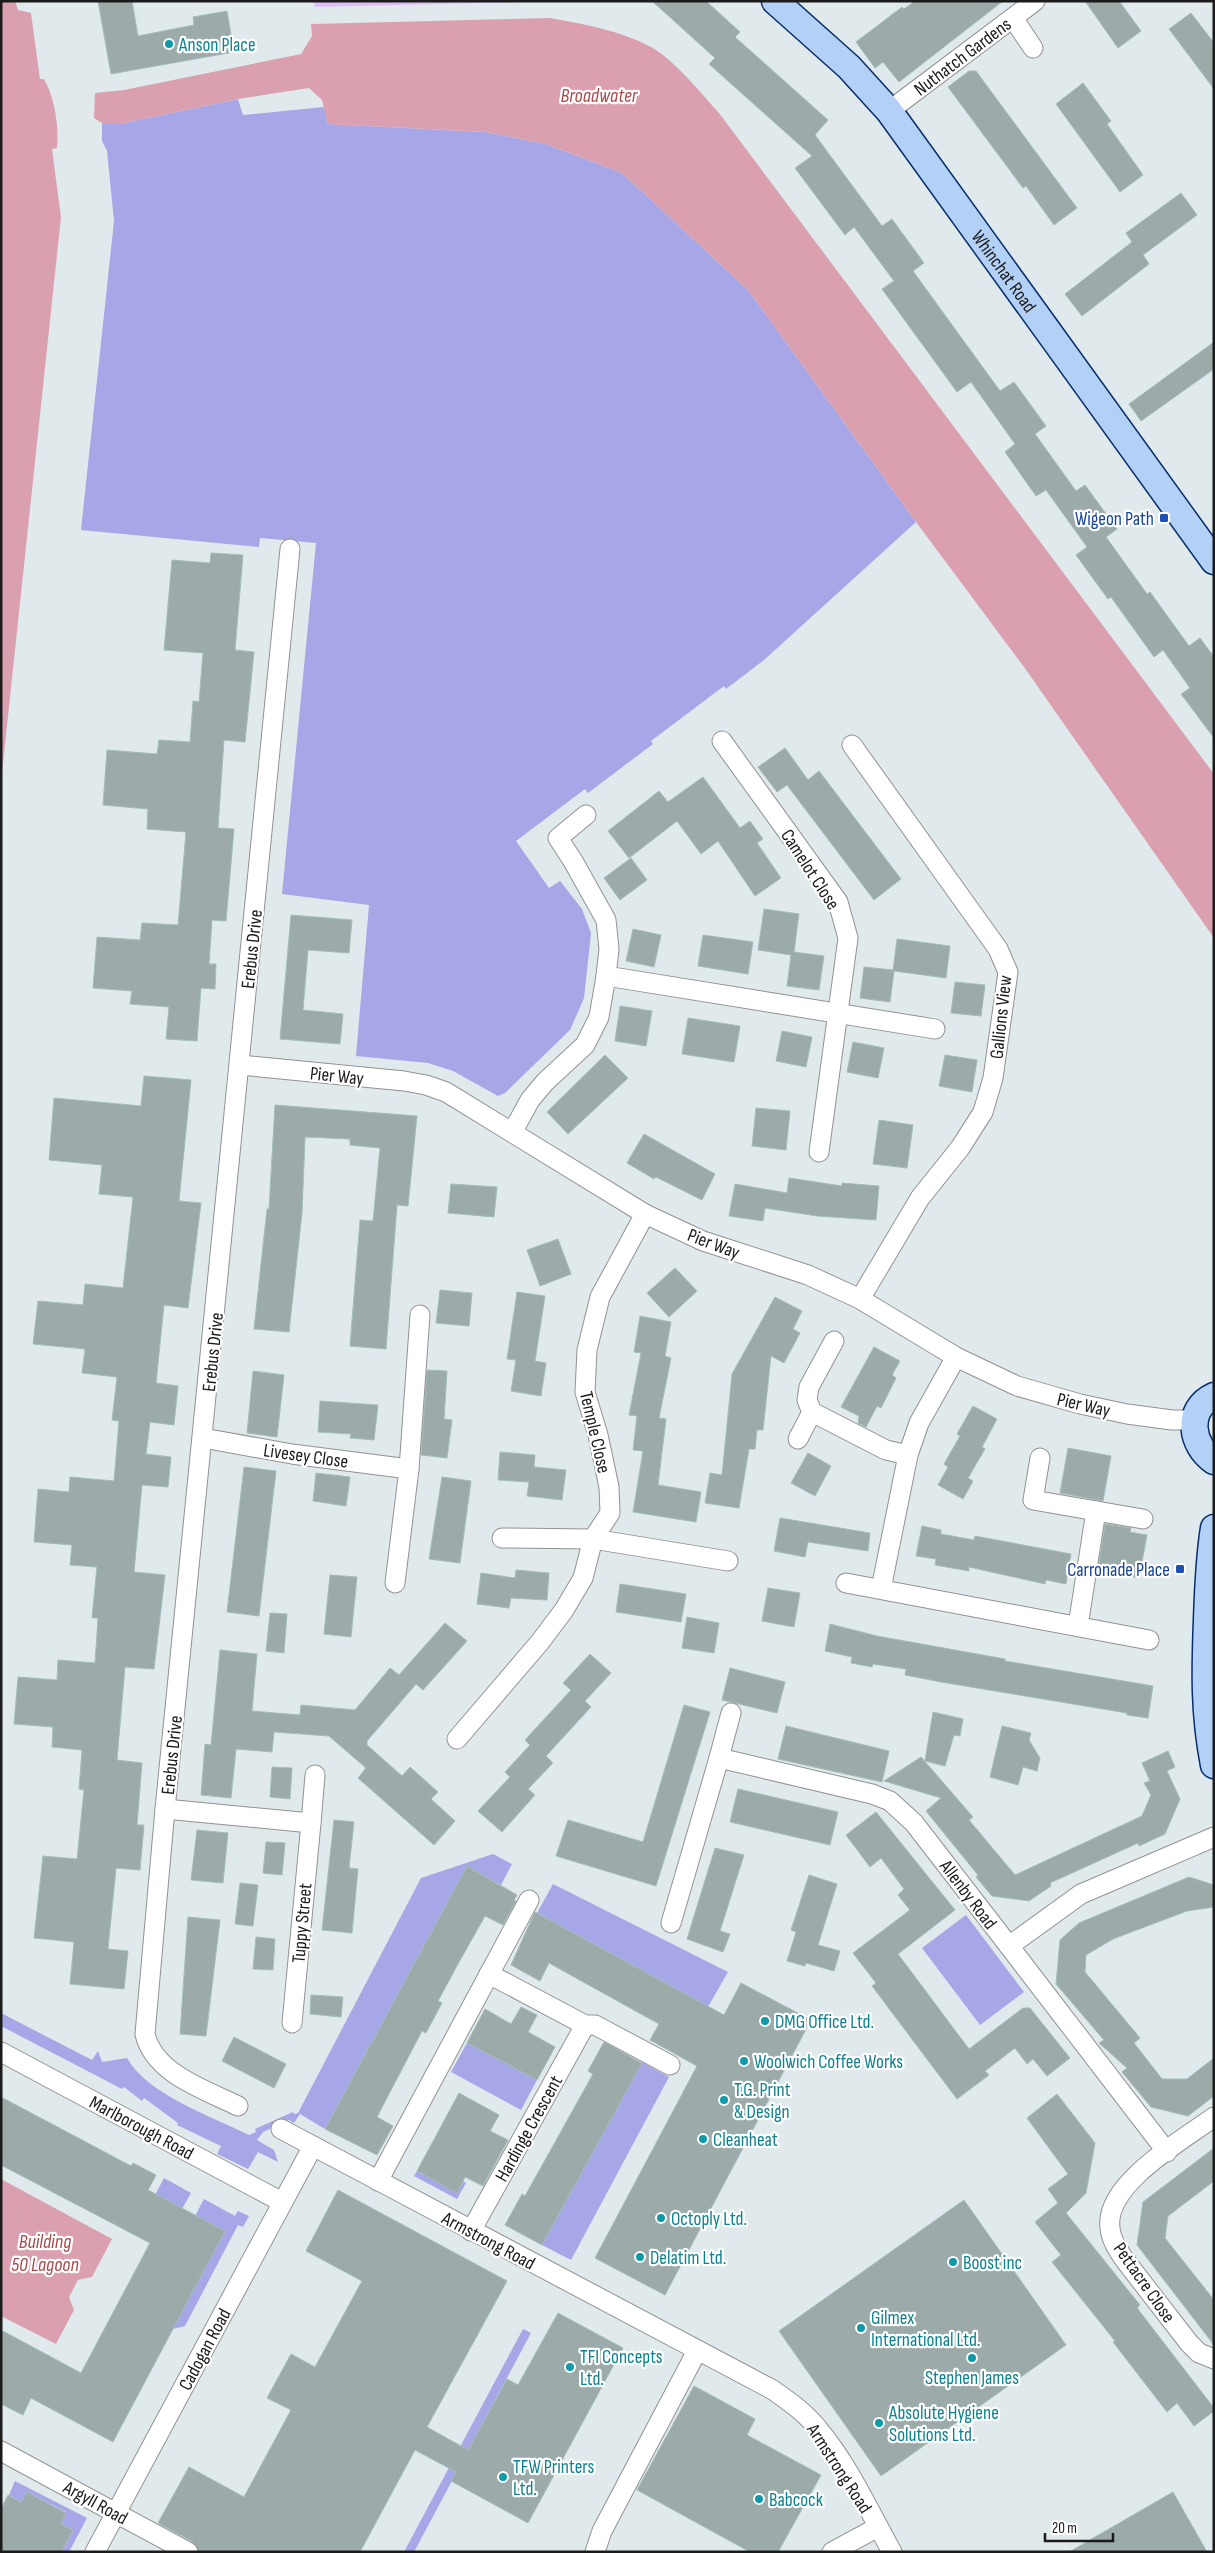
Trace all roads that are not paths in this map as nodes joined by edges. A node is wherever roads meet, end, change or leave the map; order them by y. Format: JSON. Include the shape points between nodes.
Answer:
{"nodes":[{"id":1,"x":774,"y":1,"type":"edge"},
{"id":2,"x":1034,"y":1,"type":"edge"},
{"id":3,"x":1013,"y":18,"type":"junction"},
{"id":4,"x":1032,"y":48,"type":"dead end"},
{"id":5,"x":889,"y":111,"type":"junction"},
{"id":6,"x":290,"y":549,"type":"dead end"},
{"id":7,"x":1214,"y":560,"type":"edge"},
{"id":8,"x":722,"y":741,"type":"dead end"},
{"id":9,"x":852,"y":745,"type":"dead end"},
{"id":10,"x":586,"y":816,"type":"dead end"},
{"id":11,"x":606,"y":976,"type":"junction"},
{"id":12,"x":839,"y":1014,"type":"junction"},
{"id":13,"x":935,"y":1028,"type":"dead end"},
{"id":14,"x":240,"y":1065,"type":"junction"},
{"id":15,"x":513,"y":1131,"type":"junction"},
{"id":16,"x":819,"y":1152,"type":"dead end"},
{"id":17,"x":646,"y":1214,"type":"junction"},
{"id":18,"x":860,"y":1299,"type":"junction"},
{"id":19,"x":420,"y":1315,"type":"dead end"},
{"id":20,"x":834,"y":1341,"type":"dead end"},
{"id":21,"x":956,"y":1357,"type":"junction"},
{"id":22,"x":1214,"y":1396,"type":"edge"},
{"id":23,"x":812,"y":1412,"type":"junction"},
{"id":24,"x":1194,"y":1420,"type":"junction"},
{"id":25,"x":203,"y":1438,"type":"junction"},
{"id":26,"x":798,"y":1439,"type":"dead end"},
{"id":27,"x":908,"y":1455,"type":"junction"},
{"id":28,"x":1040,"y":1458,"type":"dead end"},
{"id":29,"x":1214,"y":1461,"type":"edge"},
{"id":30,"x":409,"y":1469,"type":"junction"},
{"id":31,"x":1096,"y":1511,"type":"junction"},
{"id":32,"x":1143,"y":1519,"type":"dead end"},
{"id":33,"x":1214,"y":1528,"type":"edge"},
{"id":34,"x":502,"y":1538,"type":"dead end"},
{"id":35,"x":593,"y":1538,"type":"junction"},
{"id":36,"x":728,"y":1562,"type":"dead end"},
{"id":37,"x":395,"y":1583,"type":"dead end"},
{"id":38,"x":846,"y":1583,"type":"dead end"},
{"id":39,"x":881,"y":1589,"type":"junction"},
{"id":40,"x":1078,"y":1626,"type":"junction"},
{"id":41,"x":1149,"y":1640,"type":"dead end"},
{"id":42,"x":731,"y":1714,"type":"dead end"},
{"id":43,"x":457,"y":1739,"type":"dead end"},
{"id":44,"x":719,"y":1758,"type":"junction"},
{"id":45,"x":1214,"y":1765,"type":"edge"},
{"id":46,"x":315,"y":1775,"type":"dead end"},
{"id":47,"x":165,"y":1809,"type":"junction"},
{"id":48,"x":310,"y":1823,"type":"junction"},
{"id":49,"x":1214,"y":1837,"type":"edge"},
{"id":50,"x":529,"y":1900,"type":"dead end"},
{"id":51,"x":671,"y":1923,"type":"dead end"},
{"id":52,"x":1009,"y":1946,"type":"junction"},
{"id":53,"x":489,"y":1974,"type":"junction"},
{"id":54,"x":292,"y":2023,"type":"dead end"},
{"id":55,"x":585,"y":2025,"type":"junction"},
{"id":56,"x":1,"y":2052,"type":"edge"},
{"id":57,"x":670,"y":2065,"type":"dead end"},
{"id":58,"x":238,"y":2106,"type":"dead end"},
{"id":59,"x":1214,"y":2117,"type":"edge"},
{"id":60,"x":281,"y":2129,"type":"dead end"},
{"id":61,"x":313,"y":2146,"type":"junction"},
{"id":62,"x":1167,"y":2152,"type":"junction"},
{"id":63,"x":378,"y":2181,"type":"junction"},
{"id":64,"x":282,"y":2202,"type":"junction"},
{"id":65,"x":471,"y":2231,"type":"junction"},
{"id":66,"x":697,"y":2351,"type":"junction"},
{"id":67,"x":1214,"y":2359,"type":"edge"},
{"id":68,"x":2,"y":2453,"type":"edge"},
{"id":69,"x":116,"y":2513,"type":"junction"},
{"id":70,"x":878,"y":2527,"type":"junction"},
{"id":71,"x":95,"y":2552,"type":"edge"},
{"id":72,"x":188,"y":2552,"type":"edge"},
{"id":73,"x":595,"y":2552,"type":"edge"},
{"id":74,"x":832,"y":2552,"type":"edge"},
{"id":75,"x":892,"y":2552,"type":"edge"}],
"edges":[{"from":1,"to":5,"type":"street","name":"Whinchat Road","via":[[849,67]]},
{"from":2,"to":3,"type":"street","name":"Nuthatch Gardens"},
{"from":3,"to":4,"type":"street"},
{"from":3,"to":5,"type":"street","name":"Nuthatch Gardens"},
{"from":5,"to":7,"type":"street","name":"Whinchat Road"},
{"from":6,"to":14,"type":"street","name":"Erebus Drive"},
{"from":8,"to":12,"type":"street","name":"Camelot Close","via":[[838,902],[848,938]]},
{"from":9,"to":18,"type":"street","name":"Gallions View","via":[[998,949],[1008,972],[992,1078],[983,1112],[960,1148],[920,1198]]},
{"from":10,"to":11,"type":"street","via":[[558,838],[606,920],[609,949]]},
{"from":11,"to":12,"type":"street"},
{"from":11,"to":15,"type":"street","via":[[599,1017],[585,1045],[545,1082],[530,1100]]},
{"from":12,"to":13,"type":"street"},
{"from":12,"to":16,"type":"street","name":"Camelot Close"},
{"from":14,"to":15,"type":"street","name":"Pier Way","via":[[426,1085],[446,1092]]},
{"from":14,"to":25,"type":"street","name":"Erebus Drive"},
{"from":15,"to":17,"type":"street","name":"Pier Way"},
{"from":17,"to":18,"type":"street","name":"Pier Way","via":[[703,1241],[808,1275]]},
{"from":17,"to":35,"type":"street","name":"Temple Close","via":[[600,1297],[587,1350],[585,1392],[598,1435],[610,1513]]},
{"from":18,"to":21,"type":"street","name":"Pier Way"},
{"from":19,"to":30,"type":"street"},
{"from":20,"to":23,"type":"street","via":[[809,1387],[807,1400]]},
{"from":21,"to":24,"type":"street","name":"Pier Way","via":[[1017,1386],[1055,1398],[1127,1414]]},
{"from":21,"to":27,"type":"street","via":[[920,1423]]},
{"from":22,"to":24,"type":"street","via":[[1200,1408]]},
{"from":23,"to":26,"type":"street"},
{"from":23,"to":27,"type":"street","via":[[886,1450]]},
{"from":24,"to":29,"type":"street","via":[[1196,1444]]},
{"from":25,"to":30,"type":"street","name":"Livesey Close","via":[[292,1454]]},
{"from":25,"to":47,"type":"street","name":"Erebus Drive"},
{"from":27,"to":39,"type":"street"},
{"from":28,"to":31,"type":"street","via":[[1033,1500]]},
{"from":30,"to":37,"type":"street"},
{"from":31,"to":32,"type":"street"},
{"from":31,"to":40,"type":"street"},
{"from":33,"to":45,"type":"street","via":[[1205,1679],[1206,1724]]},
{"from":34,"to":35,"type":"street"},
{"from":35,"to":36,"type":"street"},
{"from":35,"to":43,"type":"street","name":"Temple Close","via":[[583,1578],[564,1610]]},
{"from":38,"to":39,"type":"street"},
{"from":39,"to":40,"type":"street"},
{"from":40,"to":41,"type":"street"},
{"from":42,"to":44,"type":"street"},
{"from":44,"to":51,"type":"street"},
{"from":44,"to":52,"type":"street","name":"Allenby Road","via":[[890,1801],[914,1823]]},
{"from":46,"to":48,"type":"street","name":"Tuppy Street"},
{"from":47,"to":48,"type":"street"},
{"from":47,"to":58,"type":"street","name":"Erebus Drive","via":[[146,2020],[148,2045],[164,2066]]},
{"from":48,"to":54,"type":"street","name":"Tuppy Street"},
{"from":49,"to":52,"type":"street","name":"Allenby Road","via":[[1080,1894]]},
{"from":50,"to":53,"type":"street"},
{"from":52,"to":62,"type":"street"},
{"from":53,"to":55,"type":"street"},
{"from":53,"to":63,"type":"street"},
{"from":55,"to":57,"type":"street","via":[[595,2025]]},
{"from":55,"to":65,"type":"street","name":"Hardinge Crescent"},
{"from":56,"to":64,"type":"street","name":"Marlborough Road"},
{"from":59,"to":62,"type":"street","name":"Pettacre Close"},
{"from":60,"to":61,"type":"street","name":"Armstrong Road"},
{"from":61,"to":63,"type":"street","name":"Armstrong Road"},
{"from":61,"to":64,"type":"street","name":"Cadogan Road"},
{"from":62,"to":67,"type":"street","name":"Pettacre Close","via":[[1129,2182],[1116,2198],[1109,2227],[1124,2259],[1188,2343],[1199,2353]]},
{"from":63,"to":65,"type":"street","name":"Armstrong Road"},
{"from":64,"to":69,"type":"street","name":"Cadogan Road"},
{"from":65,"to":66,"type":"street","name":"Armstrong Road"},
{"from":66,"to":70,"type":"street","name":"Armstrong Road","via":[[773,2390],[797,2408],[819,2430],[844,2466]]},
{"from":66,"to":73,"type":"street","via":[[602,2531]]},
{"from":68,"to":69,"type":"street","name":"Argyll Road"},
{"from":69,"to":71,"type":"street","name":"Cadogan Road"},
{"from":69,"to":72,"type":"street","name":"Argyll Road"},
{"from":70,"to":74,"type":"street","name":"Armstrong Road"},
{"from":70,"to":75,"type":"street","name":"Armstrong Road"}]}
